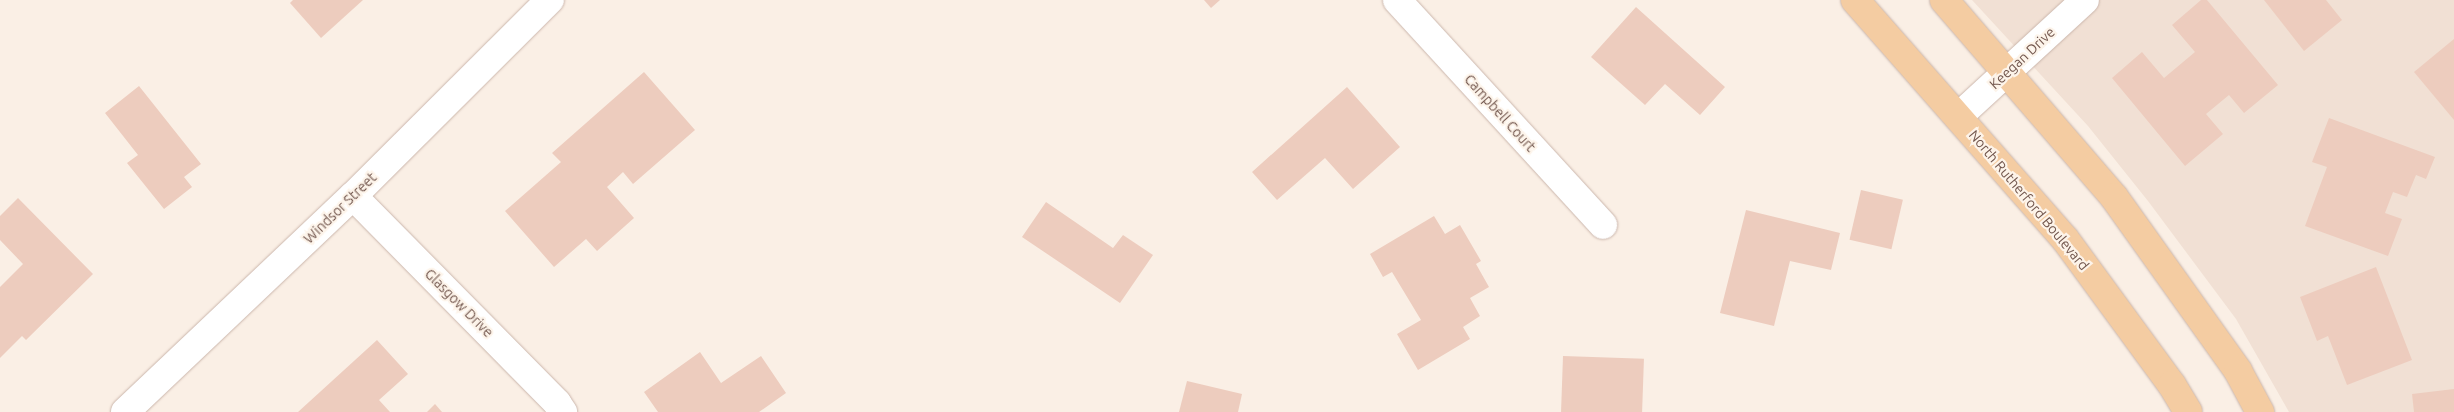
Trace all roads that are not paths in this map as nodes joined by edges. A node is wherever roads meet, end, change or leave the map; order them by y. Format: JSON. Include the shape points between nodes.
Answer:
{"nodes":[{"id":1,"x":550,"y":0,"type":"edge"},
{"id":2,"x":1397,"y":0,"type":"edge"},
{"id":3,"x":1855,"y":0,"type":"edge"},
{"id":4,"x":1944,"y":0,"type":"edge"},
{"id":5,"x":2085,"y":0,"type":"edge"},
{"id":6,"x":2007,"y":70,"type":"junction"},
{"id":7,"x":1959,"y":116,"type":"junction"},
{"id":8,"x":353,"y":196,"type":"junction"},
{"id":9,"x":1603,"y":226,"type":"dead end"},
{"id":10,"x":125,"y":412,"type":"edge"},
{"id":11,"x":562,"y":412,"type":"edge"},
{"id":12,"x":2188,"y":412,"type":"edge"},
{"id":13,"x":2260,"y":412,"type":"edge"}],
"edges":[{"from":1,"to":8,"type":"street","name":"Windsor Street"},
{"from":2,"to":9,"type":"street","name":"Campbell Court"},
{"from":3,"to":7,"type":"main road","name":"North Rutherford Boulevard"},
{"from":4,"to":6,"type":"main road"},
{"from":5,"to":6,"type":"street","name":"Keegan Drive"},
{"from":6,"to":7,"type":"street","name":"Keegan Drive"},
{"from":6,"to":13,"type":"main road","via":[[2114,196],[2238,371]]},
{"from":7,"to":12,"type":"main road","name":"North Rutherford Boulevard","via":[[2066,239]]},
{"from":8,"to":10,"type":"street","name":"Windsor Street"},
{"from":8,"to":11,"type":"street","name":"Glasgow Drive","via":[[557,403]]}]}
